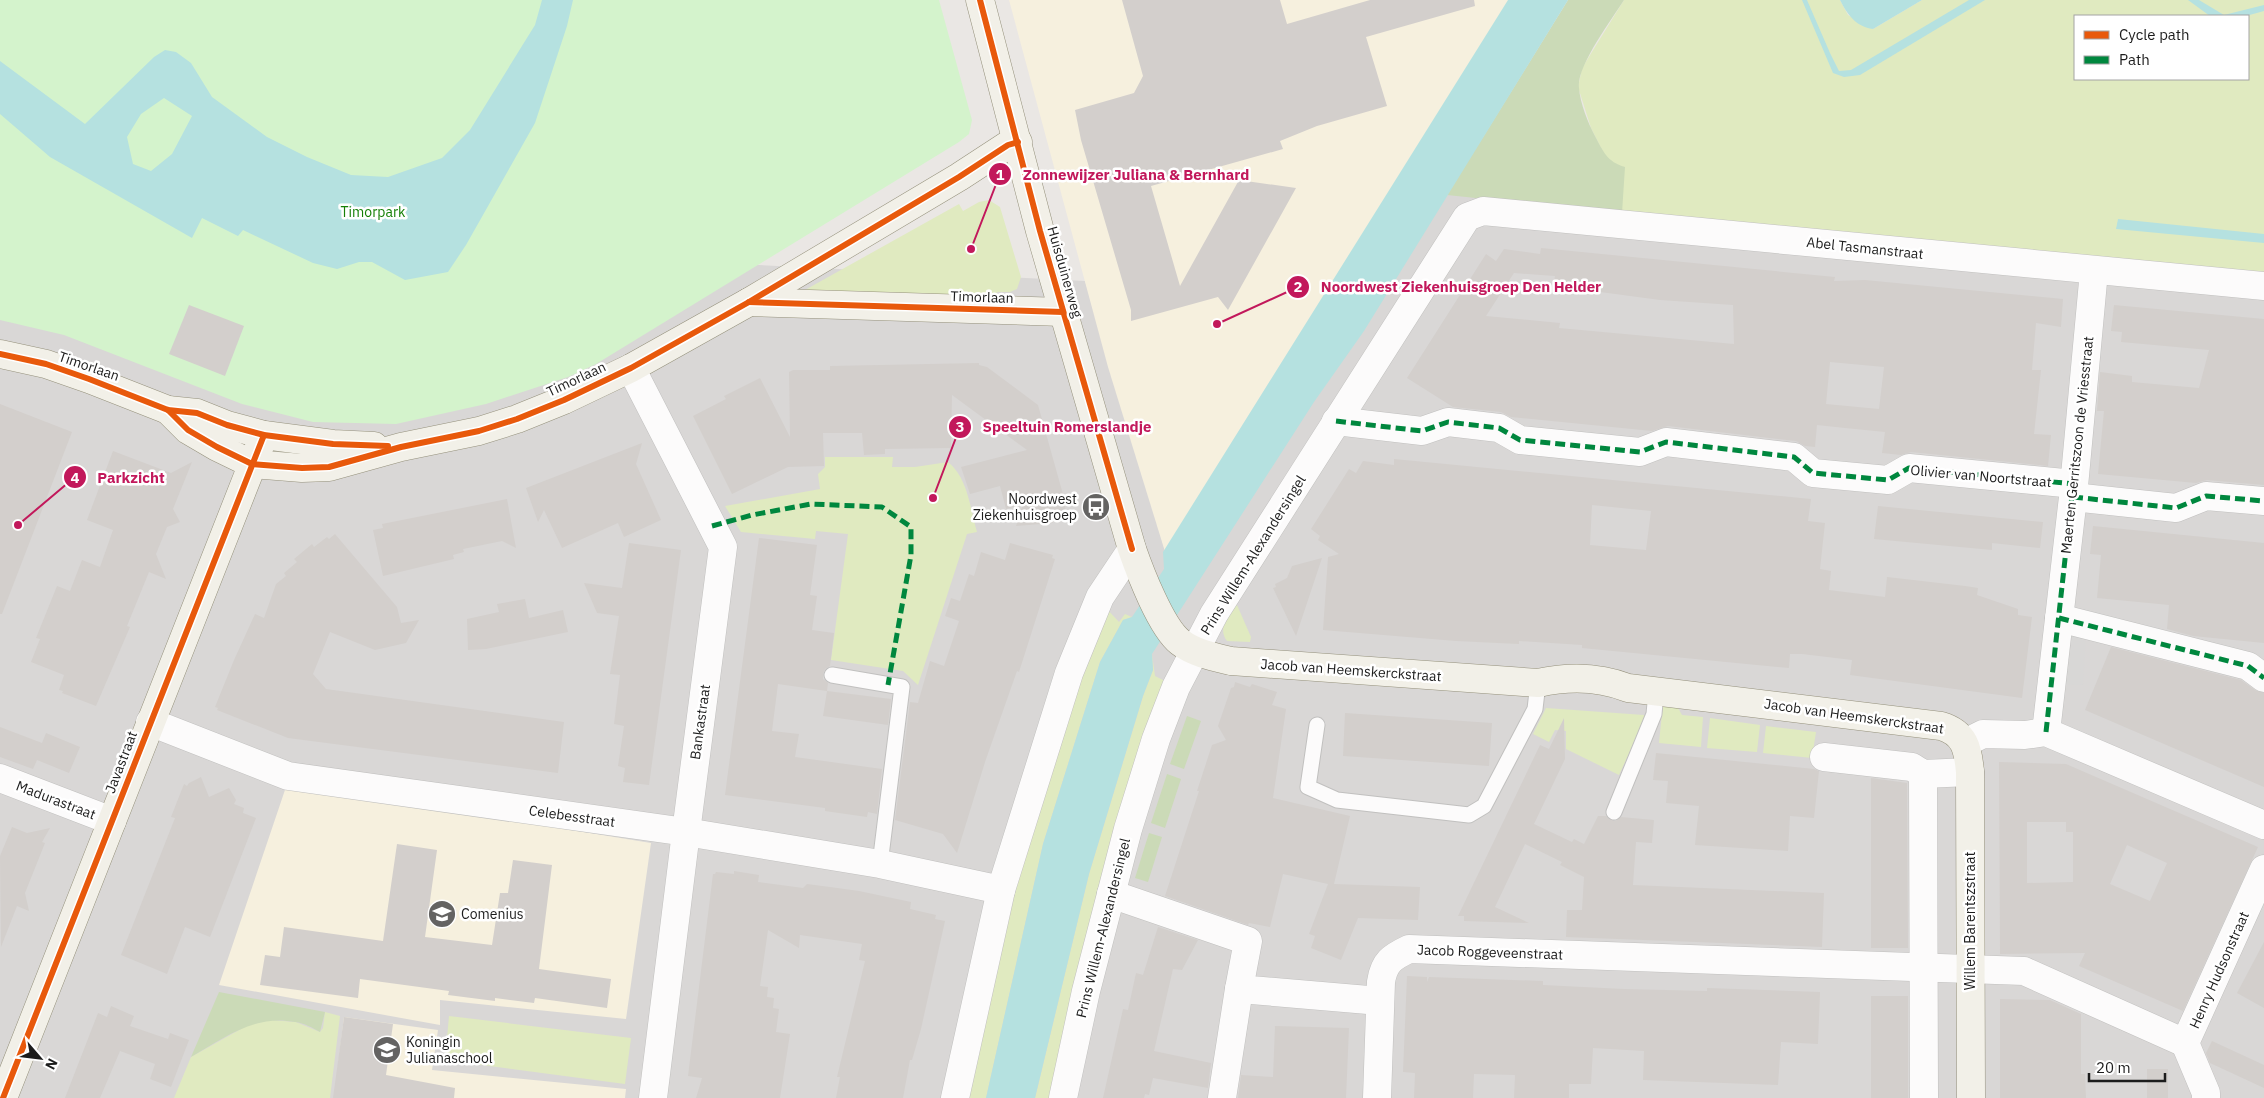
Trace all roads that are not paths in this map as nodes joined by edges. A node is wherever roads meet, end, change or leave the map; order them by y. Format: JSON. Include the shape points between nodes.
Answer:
{"nodes":[{"id":1,"x":980,"y":0,"type":"edge"},
{"id":2,"x":1018,"y":142,"type":"junction"},
{"id":3,"x":1467,"y":217,"type":"joint"},
{"id":4,"x":2094,"y":270,"type":"junction"},
{"id":5,"x":2264,"y":286,"type":"edge"},
{"id":6,"x":750,"y":302,"type":"junction"},
{"id":7,"x":1063,"y":312,"type":"junction"},
{"id":8,"x":0,"y":354,"type":"edge"},
{"id":9,"x":630,"y":368,"type":"junction"},
{"id":10,"x":168,"y":410,"type":"junction"},
{"id":11,"x":1336,"y":421,"type":"junction"},
{"id":12,"x":264,"y":435,"type":"junction"},
{"id":13,"x":401,"y":447,"type":"junction"},
{"id":14,"x":252,"y":464,"type":"junction"},
{"id":15,"x":2073,"y":491,"type":"junction"},
{"id":16,"x":2264,"y":501,"type":"edge"},
{"id":17,"x":1132,"y":549,"type":"junction"},
{"id":18,"x":2059,"y":618,"type":"junction"},
{"id":19,"x":1172,"y":634,"type":"joint"},
{"id":20,"x":1196,"y":651,"type":"junction"},
{"id":21,"x":832,"y":675,"type":"dead end"},
{"id":22,"x":2264,"y":678,"type":"edge"},
{"id":23,"x":1538,"y":682,"type":"junction"},
{"id":24,"x":1656,"y":692,"type":"junction"},
{"id":25,"x":150,"y":722,"type":"junction"},
{"id":26,"x":1317,"y":725,"type":"dead end"},
{"id":27,"x":2046,"y":732,"type":"junction"},
{"id":28,"x":1965,"y":744,"type":"junction"},
{"id":29,"x":1824,"y":757,"type":"dead end"},
{"id":30,"x":1970,"y":772,"type":"junction"},
{"id":31,"x":1923,"y":774,"type":"junction"},
{"id":32,"x":0,"y":778,"type":"edge"},
{"id":33,"x":1614,"y":812,"type":"dead end"},
{"id":34,"x":112,"y":821,"type":"junction"},
{"id":35,"x":2264,"y":825,"type":"edge"},
{"id":36,"x":686,"y":832,"type":"junction"},
{"id":37,"x":880,"y":864,"type":"junction"},
{"id":38,"x":2264,"y":869,"type":"edge"},
{"id":39,"x":1002,"y":890,"type":"junction"},
{"id":40,"x":1111,"y":894,"type":"junction"},
{"id":41,"x":1924,"y":968,"type":"junction"},
{"id":42,"x":1971,"y":969,"type":"junction"},
{"id":43,"x":1240,"y":989,"type":"junction"},
{"id":44,"x":1380,"y":1001,"type":"junction"},
{"id":45,"x":2186,"y":1043,"type":"junction"},
{"id":46,"x":3,"y":1098,"type":"edge"},
{"id":47,"x":653,"y":1098,"type":"edge"},
{"id":48,"x":955,"y":1098,"type":"edge"},
{"id":49,"x":1063,"y":1098,"type":"edge"},
{"id":50,"x":1222,"y":1098,"type":"edge"},
{"id":51,"x":1377,"y":1098,"type":"edge"},
{"id":52,"x":1924,"y":1098,"type":"edge"},
{"id":53,"x":1971,"y":1098,"type":"edge"},
{"id":54,"x":2206,"y":1098,"type":"edge"}],
"edges":[{"from":1,"to":2,"type":"street","name":"Huisduinerweg"},
{"from":2,"to":6,"type":"street","name":"Timorlaan","via":[[1008,145]]},
{"from":2,"to":7,"type":"street","name":"Huisduinerweg"},
{"from":3,"to":4,"type":"street","name":"Abel Tasmanstraat","via":[[1483,211]]},
{"from":3,"to":11,"type":"street","name":"Prins Willem-Alexandersingel"},
{"from":4,"to":5,"type":"street","name":"Abel Tasmanstraat"},
{"from":4,"to":15,"type":"street","name":"Maerten Gerritszoon de Vriesstraat"},
{"from":6,"to":7,"type":"street","name":"Timorlaan"},
{"from":6,"to":9,"type":"street","name":"Timorlaan"},
{"from":7,"to":17,"type":"street","name":"Huisduinerweg"},
{"from":8,"to":10,"type":"street","name":"Timorlaan","via":[[89,378]]},
{"from":9,"to":13,"type":"street","name":"Timorlaan","via":[[517,419],[479,431]]},
{"from":9,"to":36,"type":"street","name":"Bankastraat","via":[[723,548]]},
{"from":10,"to":12,"type":"street","name":"Timorlaan","via":[[198,413]]},
{"from":10,"to":14,"type":"street","name":"Timorlaan","via":[[188,430]]},
{"from":11,"to":15,"type":"street","name":"Olivier van Noortstraat","via":[[1422,431],[1448,422],[1499,428],[1520,440],[1640,452],[1666,442],[1794,457],[1813,472],[1888,480],[1909,468]]},
{"from":11,"to":20,"type":"street","name":"Prins Willem-Alexandersingel","via":[[1214,614]]},
{"from":12,"to":13,"type":"street","name":"Timorlaan","via":[[334,444]]},
{"from":12,"to":14,"type":"street","name":"Javastraat"},
{"from":13,"to":14,"type":"street","name":"Timorlaan","via":[[329,467]]},
{"from":14,"to":25,"type":"street","name":"Javastraat"},
{"from":15,"to":16,"type":"street","name":"Olivier van Noortstraat","via":[[2176,508],[2206,496]]},
{"from":15,"to":18,"type":"street","name":"Maerten Gerritszoon de Vriesstraat"},
{"from":17,"to":19,"type":"street","name":"Huisduinerweg","via":[[1142,578]]},
{"from":17,"to":39,"type":"street","via":[[1100,597],[1068,673]]},
{"from":18,"to":22,"type":"street","via":[[2248,666]]},
{"from":18,"to":27,"type":"street","name":"Maerten Gerritszoon de Vriesstraat"},
{"from":19,"to":20,"type":"street","name":"Jacob van Heemskerckstraat"},
{"from":20,"to":23,"type":"street","name":"Jacob van Heemskerckstraat","via":[[1231,662],[1252,664]]},
{"from":20,"to":40,"type":"street","name":"Prins Willem-Alexandersingel","via":[[1176,687],[1156,740]]},
{"from":21,"to":37,"type":"lane","via":[[902,687]]},
{"from":23,"to":24,"type":"street","name":"Jacob van Heemskerckstraat","via":[[1575,677],[1612,681],[1628,688]]},
{"from":23,"to":26,"type":"lane","via":[[1535,709],[1484,806],[1469,815],[1337,800],[1308,787]]},
{"from":24,"to":28,"type":"street","name":"Jacob van Heemskerckstraat","via":[[1941,726],[1959,735]]},
{"from":24,"to":33,"type":"lane","via":[[1654,714]]},
{"from":25,"to":34,"type":"street","name":"Javastraat"},
{"from":25,"to":36,"type":"street","name":"Celebesstraat","via":[[288,776]]},
{"from":27,"to":28,"type":"street","via":[[1984,734]]},
{"from":27,"to":35,"type":"street"},
{"from":28,"to":30,"type":"street","name":"Willem Barentszstraat"},
{"from":29,"to":31,"type":"street","via":[[1912,767]]},
{"from":30,"to":31,"type":"street"},
{"from":30,"to":42,"type":"street","name":"Willem Barentszstraat"},
{"from":31,"to":41,"type":"street"},
{"from":32,"to":34,"type":"street","name":"Madurastraat"},
{"from":34,"to":46,"type":"street","name":"Javastraat"},
{"from":36,"to":37,"type":"street","name":"Celebesstraat"},
{"from":36,"to":47,"type":"street","name":"Bankastraat"},
{"from":37,"to":39,"type":"street","name":"Celebesstraat"},
{"from":38,"to":45,"type":"street","name":"Henry Hudsonstraat"},
{"from":39,"to":48,"type":"street"},
{"from":40,"to":43,"type":"street","via":[[1248,941]]},
{"from":40,"to":49,"type":"street","name":"Prins Willem-Alexandersingel"},
{"from":41,"to":42,"type":"street","name":"Jacob Roggeveenstraat"},
{"from":41,"to":44,"type":"street","name":"Jacob Roggeveenstraat","via":[[1410,949],[1396,955],[1383,968]]},
{"from":41,"to":52,"type":"street"},
{"from":42,"to":45,"type":"street","name":"Jacob Roggeveenstraat","via":[[2024,971]]},
{"from":42,"to":53,"type":"street","name":"Willem Barentszstraat"},
{"from":43,"to":44,"type":"street"},
{"from":43,"to":50,"type":"street"},
{"from":44,"to":51,"type":"street","name":"Jacob Roggeveenstraat"},
{"from":45,"to":54,"type":"street"}]}
